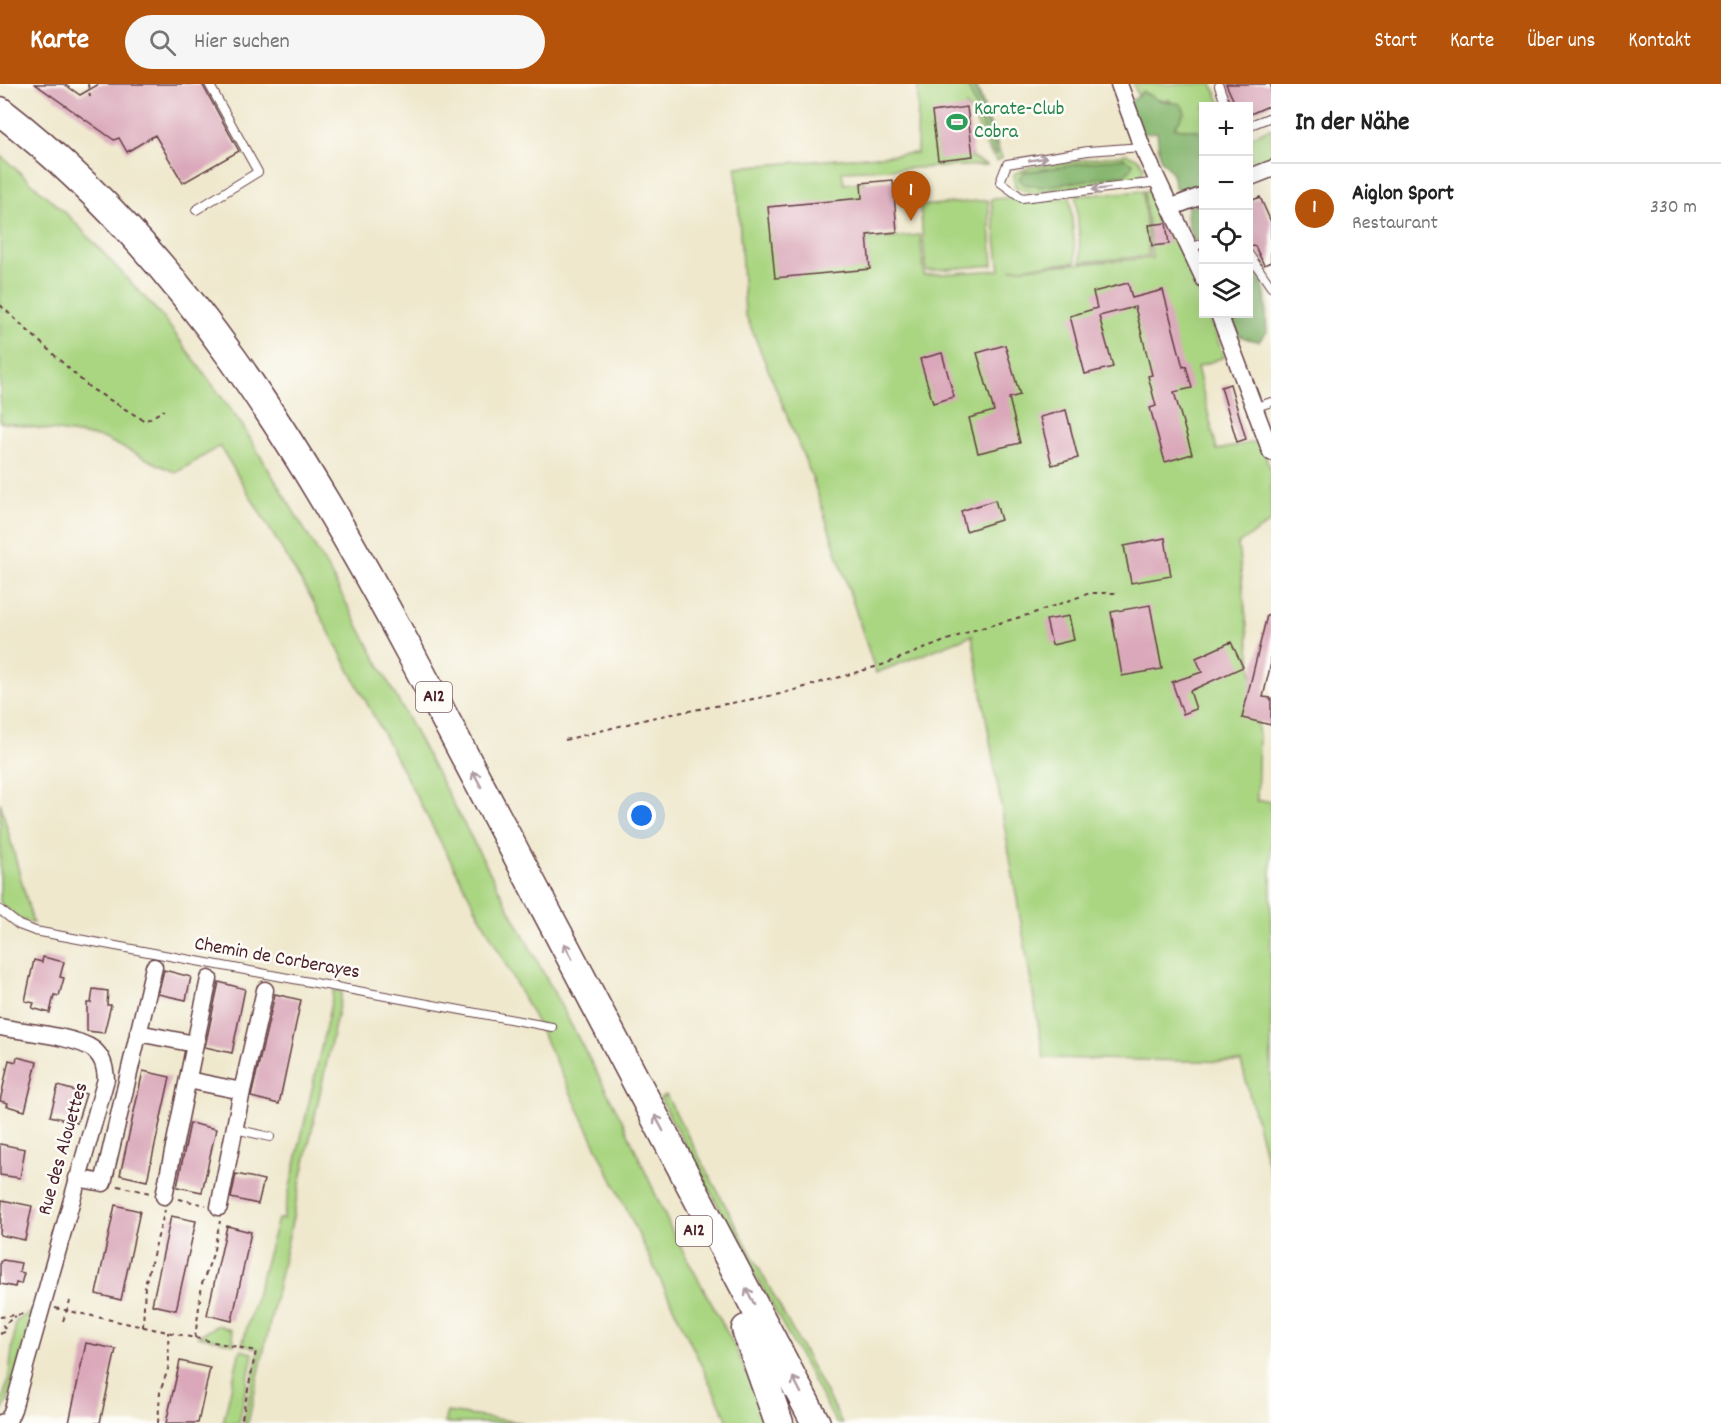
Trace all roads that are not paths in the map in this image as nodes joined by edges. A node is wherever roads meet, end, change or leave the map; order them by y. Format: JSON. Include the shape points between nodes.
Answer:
{"nodes":[{"id":1,"x":209,"y":84,"type":"edge"},
{"id":2,"x":1119,"y":84,"type":"edge"},
{"id":3,"x":1219,"y":86,"type":"dead end"},
{"id":4,"x":1225,"y":102,"type":"edge"},
{"id":5,"x":0,"y":111,"type":"edge"},
{"id":6,"x":1271,"y":117,"type":"edge"},
{"id":7,"x":1253,"y":124,"type":"edge"},
{"id":8,"x":0,"y":135,"type":"edge"},
{"id":9,"x":1142,"y":147,"type":"junction"},
{"id":10,"x":1271,"y":169,"type":"edge"},
{"id":11,"x":1253,"y":172,"type":"edge"},
{"id":12,"x":1160,"y":182,"type":"junction"},
{"id":13,"x":1199,"y":197,"type":"edge"},
{"id":14,"x":1172,"y":207,"type":"junction"},
{"id":15,"x":196,"y":210,"type":"dead end"},
{"id":16,"x":1197,"y":245,"type":"edge"},
{"id":17,"x":1253,"y":261,"type":"edge"},
{"id":18,"x":1200,"y":264,"type":"edge"},
{"id":19,"x":1271,"y":287,"type":"edge"},
{"id":20,"x":1220,"y":318,"type":"edge"},
{"id":21,"x":1271,"y":402,"type":"edge"},
{"id":22,"x":1253,"y":408,"type":"junction"},
{"id":23,"x":1271,"y":452,"type":"edge"},
{"id":24,"x":0,"y":910,"type":"edge"},
{"id":25,"x":154,"y":967,"type":"dead end"},
{"id":26,"x":209,"y":980,"type":"dead end"},
{"id":27,"x":265,"y":990,"type":"dead end"},
{"id":28,"x":0,"y":1027,"type":"edge"},
{"id":29,"x":552,"y":1027,"type":"dead end"},
{"id":30,"x":138,"y":1033,"type":"junction"},
{"id":31,"x":195,"y":1044,"type":"junction"},
{"id":32,"x":188,"y":1080,"type":"junction"},
{"id":33,"x":242,"y":1091,"type":"junction"},
{"id":34,"x":235,"y":1129,"type":"junction"},
{"id":35,"x":270,"y":1137,"type":"dead end"},
{"id":36,"x":77,"y":1178,"type":"junction"},
{"id":37,"x":164,"y":1196,"type":"road end"},
{"id":38,"x":219,"y":1207,"type":"road end"},
{"id":39,"x":746,"y":1329,"type":"junction"},
{"id":40,"x":6,"y":1422,"type":"edge"},
{"id":41,"x":779,"y":1423,"type":"edge"},
{"id":42,"x":795,"y":1423,"type":"edge"},
{"id":43,"x":816,"y":1423,"type":"edge"}],
"edges":[{"from":1,"to":15,"type":"lane","via":[[258,172]]},
{"from":2,"to":9,"type":"street"},
{"from":3,"to":4,"type":"lane"},
{"from":43,"to":5,"type":"highway","number":"A12","one_way":true,"via":[[406,645],[294,447],[228,349],[160,264],[85,186]]},
{"from":6,"to":7,"type":"lane"},
{"from":8,"to":39,"type":"highway","number":"A12","via":[[72,199],[146,277],[213,360],[272,447],[365,609]]},
{"from":9,"to":12,"type":"street"},
{"from":12,"to":9,"type":"lane","one_way":true,"via":[[1022,198],[1000,182],[1007,164]]},
{"from":10,"to":11,"type":"street"},
{"from":12,"to":14,"type":"street"},
{"from":13,"to":14,"type":"street"},
{"from":14,"to":16,"type":"street"},
{"from":16,"to":18,"type":"street"},
{"from":17,"to":19,"type":"lane"},
{"from":20,"to":22,"type":"street"},
{"from":21,"to":22,"type":"lane"},
{"from":22,"to":23,"type":"street"},
{"from":24,"to":29,"type":"lane","name":"Chemin de Corberayes","via":[[19,925],[35,931]]},
{"from":25,"to":30,"type":"street"},
{"from":26,"to":31,"type":"street"},
{"from":27,"to":33,"type":"street"},
{"from":28,"to":36,"type":"street","name":"Rue des Alouettes","via":[[71,1041],[93,1049],[105,1063],[106,1079]]},
{"from":30,"to":31,"type":"street"},
{"from":30,"to":36,"type":"street","via":[[103,1183]]},
{"from":31,"to":32,"type":"street"},
{"from":32,"to":33,"type":"street"},
{"from":32,"to":37,"type":"street"},
{"from":33,"to":34,"type":"street"},
{"from":34,"to":35,"type":"lane"},
{"from":34,"to":38,"type":"street"},
{"from":36,"to":40,"type":"street","name":"Rue des Alouettes"},
{"from":39,"to":41,"type":"highway"},
{"from":39,"to":42,"type":"highway","number":"A12"}]}
